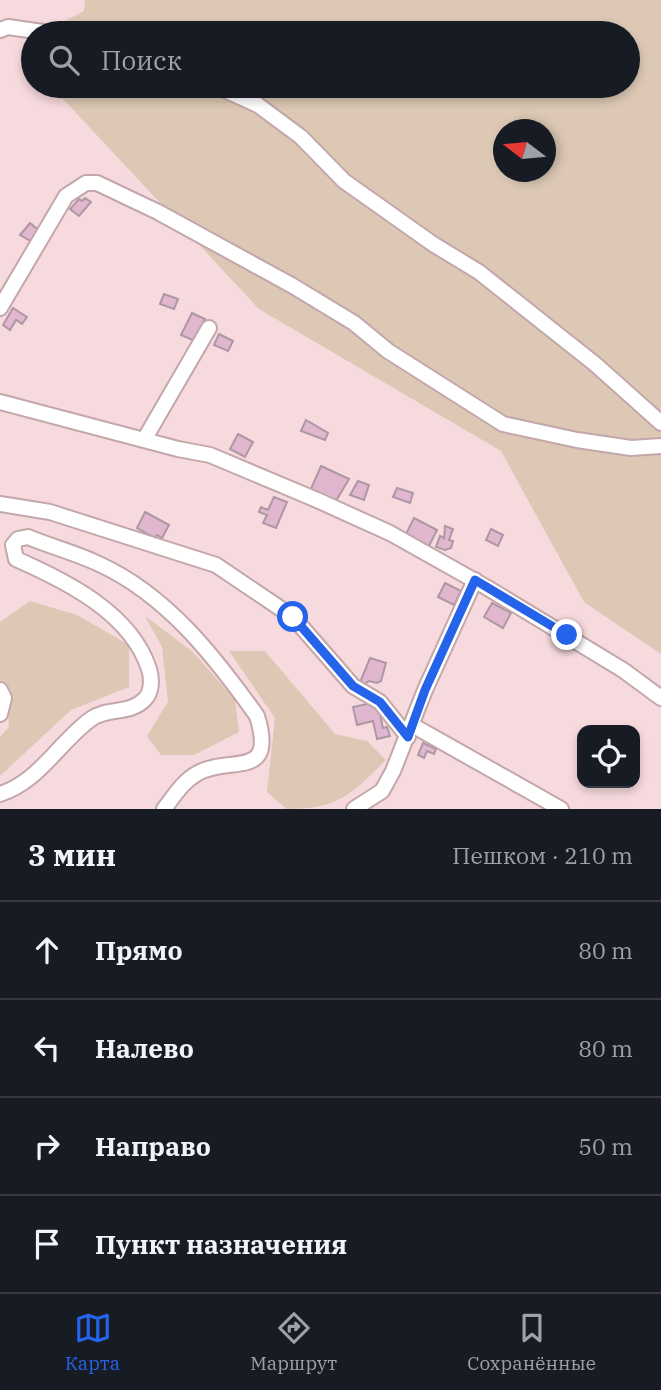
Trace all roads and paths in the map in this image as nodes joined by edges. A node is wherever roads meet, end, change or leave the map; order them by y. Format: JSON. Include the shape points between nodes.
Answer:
{"nodes":[{"id":1,"x":21,"y":29,"type":"edge"},
{"id":2,"x":0,"y":30,"type":"edge"},
{"id":3,"x":243,"y":98,"type":"edge"},
{"id":4,"x":0,"y":308,"type":"edge"},
{"id":5,"x":209,"y":328,"type":"dead end"},
{"id":6,"x":0,"y":402,"type":"edge"},
{"id":7,"x":661,"y":423,"type":"edge"},
{"id":8,"x":144,"y":440,"type":"junction"},
{"id":9,"x":661,"y":446,"type":"edge"},
{"id":10,"x":0,"y":504,"type":"edge"},
{"id":11,"x":475,"y":580,"type":"junction"},
{"id":12,"x":0,"y":690,"type":"edge"},
{"id":13,"x":661,"y":698,"type":"edge"},
{"id":14,"x":0,"y":714,"type":"edge"},
{"id":15,"x":410,"y":731,"type":"junction"},
{"id":16,"x":0,"y":794,"type":"edge"},
{"id":17,"x":164,"y":809,"type":"edge"},
{"id":18,"x":354,"y":809,"type":"edge"},
{"id":19,"x":561,"y":809,"type":"edge"}],
"edges":[{"from":1,"to":2,"type":"street"},
{"from":3,"to":7,"type":"street","via":[[301,137],[344,181],[480,271]]},
{"from":4,"to":9,"type":"street","via":[[66,196],[86,183],[97,183],[293,286],[503,424],[631,448]]},
{"from":5,"to":8,"type":"street"},
{"from":6,"to":8,"type":"street"},
{"from":8,"to":11,"type":"street","via":[[210,455],[260,475],[390,533]]},
{"from":10,"to":15,"type":"street","via":[[50,512],[216,565],[293,617],[353,686],[380,702]]},
{"from":11,"to":13,"type":"street"},
{"from":11,"to":15,"type":"street"},
{"from":12,"to":14,"type":"street","via":[[4,698]]},
{"from":15,"to":18,"type":"street","via":[[382,791]]},
{"from":15,"to":19,"type":"street"},
{"from":16,"to":17,"type":"street","via":[[43,767],[92,718],[129,710],[147,698],[152,679],[123,625],[55,576],[16,559],[13,545],[29,537],[100,564],[153,598],[187,627],[257,716],[262,732],[256,758],[246,765],[201,771],[186,781]]}]}
